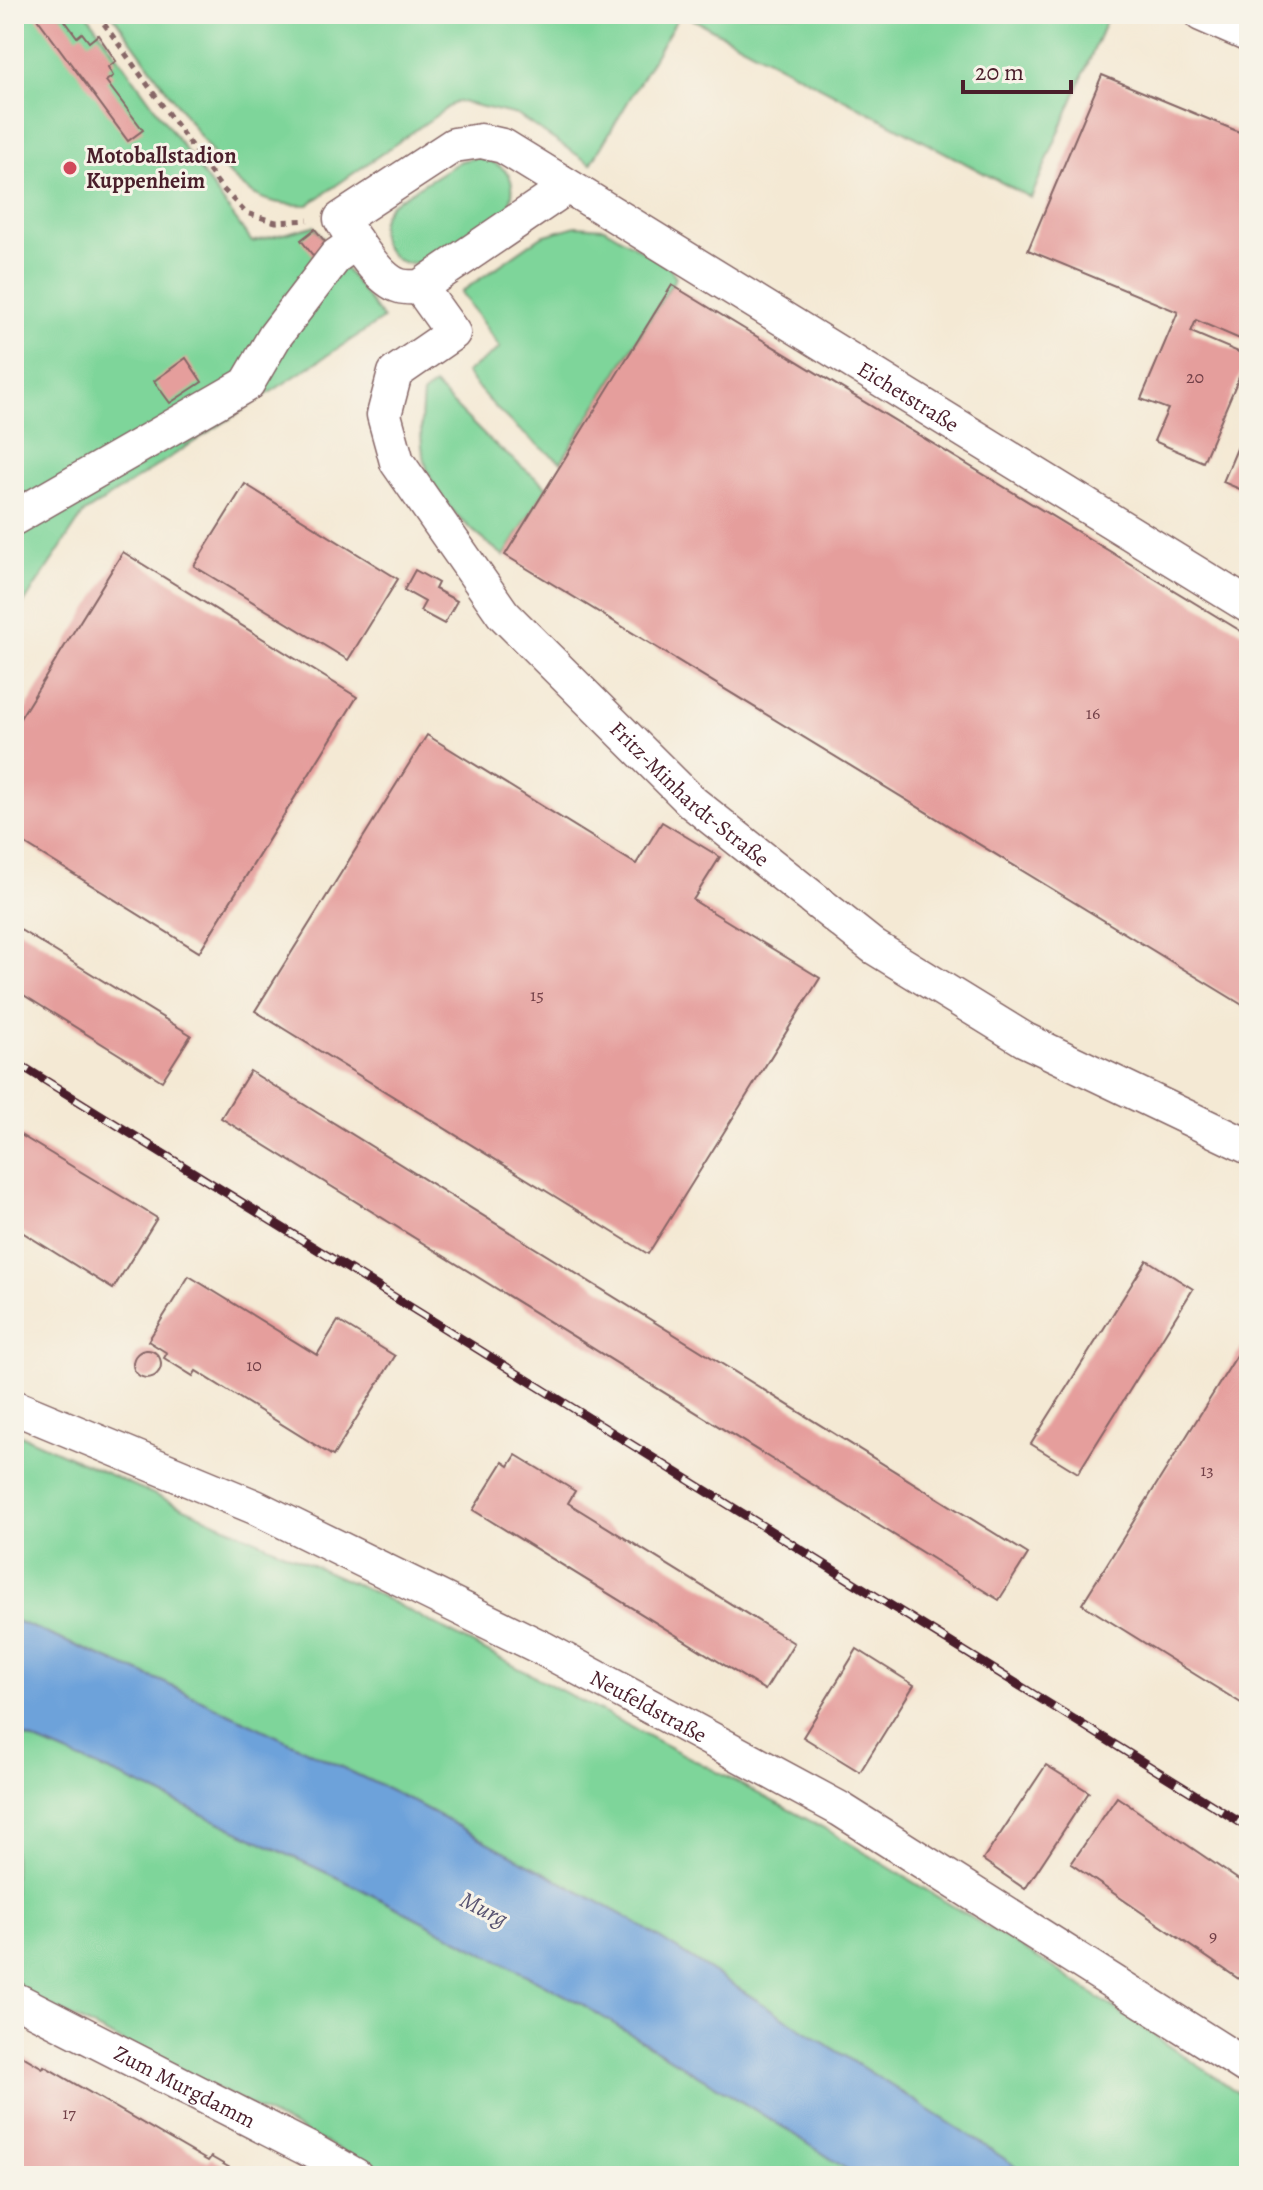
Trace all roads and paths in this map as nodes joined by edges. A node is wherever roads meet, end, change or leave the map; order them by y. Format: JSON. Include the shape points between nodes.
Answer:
{"nodes":[{"id":1,"x":97,"y":14,"type":"edge"},
{"id":2,"x":1201,"y":14,"type":"edge"},
{"id":3,"x":1249,"y":35,"type":"edge"},
{"id":4,"x":567,"y":187,"type":"junction"},
{"id":5,"x":349,"y":230,"type":"junction"},
{"id":6,"x":420,"y":287,"type":"junction"},
{"id":7,"x":14,"y":518,"type":"edge"},
{"id":8,"x":1249,"y":606,"type":"edge"},
{"id":9,"x":1249,"y":1147,"type":"edge"},
{"id":10,"x":14,"y":1407,"type":"edge"},
{"id":11,"x":14,"y":1999,"type":"edge"},
{"id":12,"x":1249,"y":2068,"type":"edge"},
{"id":13,"x":356,"y":2176,"type":"edge"}],
"edges":[{"from":1,"to":5,"type":"path","via":[[220,186],[246,213]]},
{"from":2,"to":3,"type":"street"},
{"from":4,"to":5,"type":"street","name":"Eichetstraße","via":[[503,146],[481,141],[454,145]]},
{"from":4,"to":6,"type":"street"},
{"from":4,"to":8,"type":"street","name":"Eichetstraße"},
{"from":5,"to":6,"type":"street","via":[[382,274],[400,286]]},
{"from":5,"to":7,"type":"street","name":"Eichetstraße","via":[[247,384]]},
{"from":6,"to":9,"type":"street","name":"Fritz-Minhardt-Straße","via":[[453,333],[395,373],[384,415],[397,462],[503,614],[693,803],[874,947],[1025,1040]]},
{"from":10,"to":12,"type":"street","name":"Neufeldstraße","via":[[255,1507],[555,1655],[840,1809]]},
{"from":11,"to":13,"type":"street","name":"Zum Murgdamm"}]}
